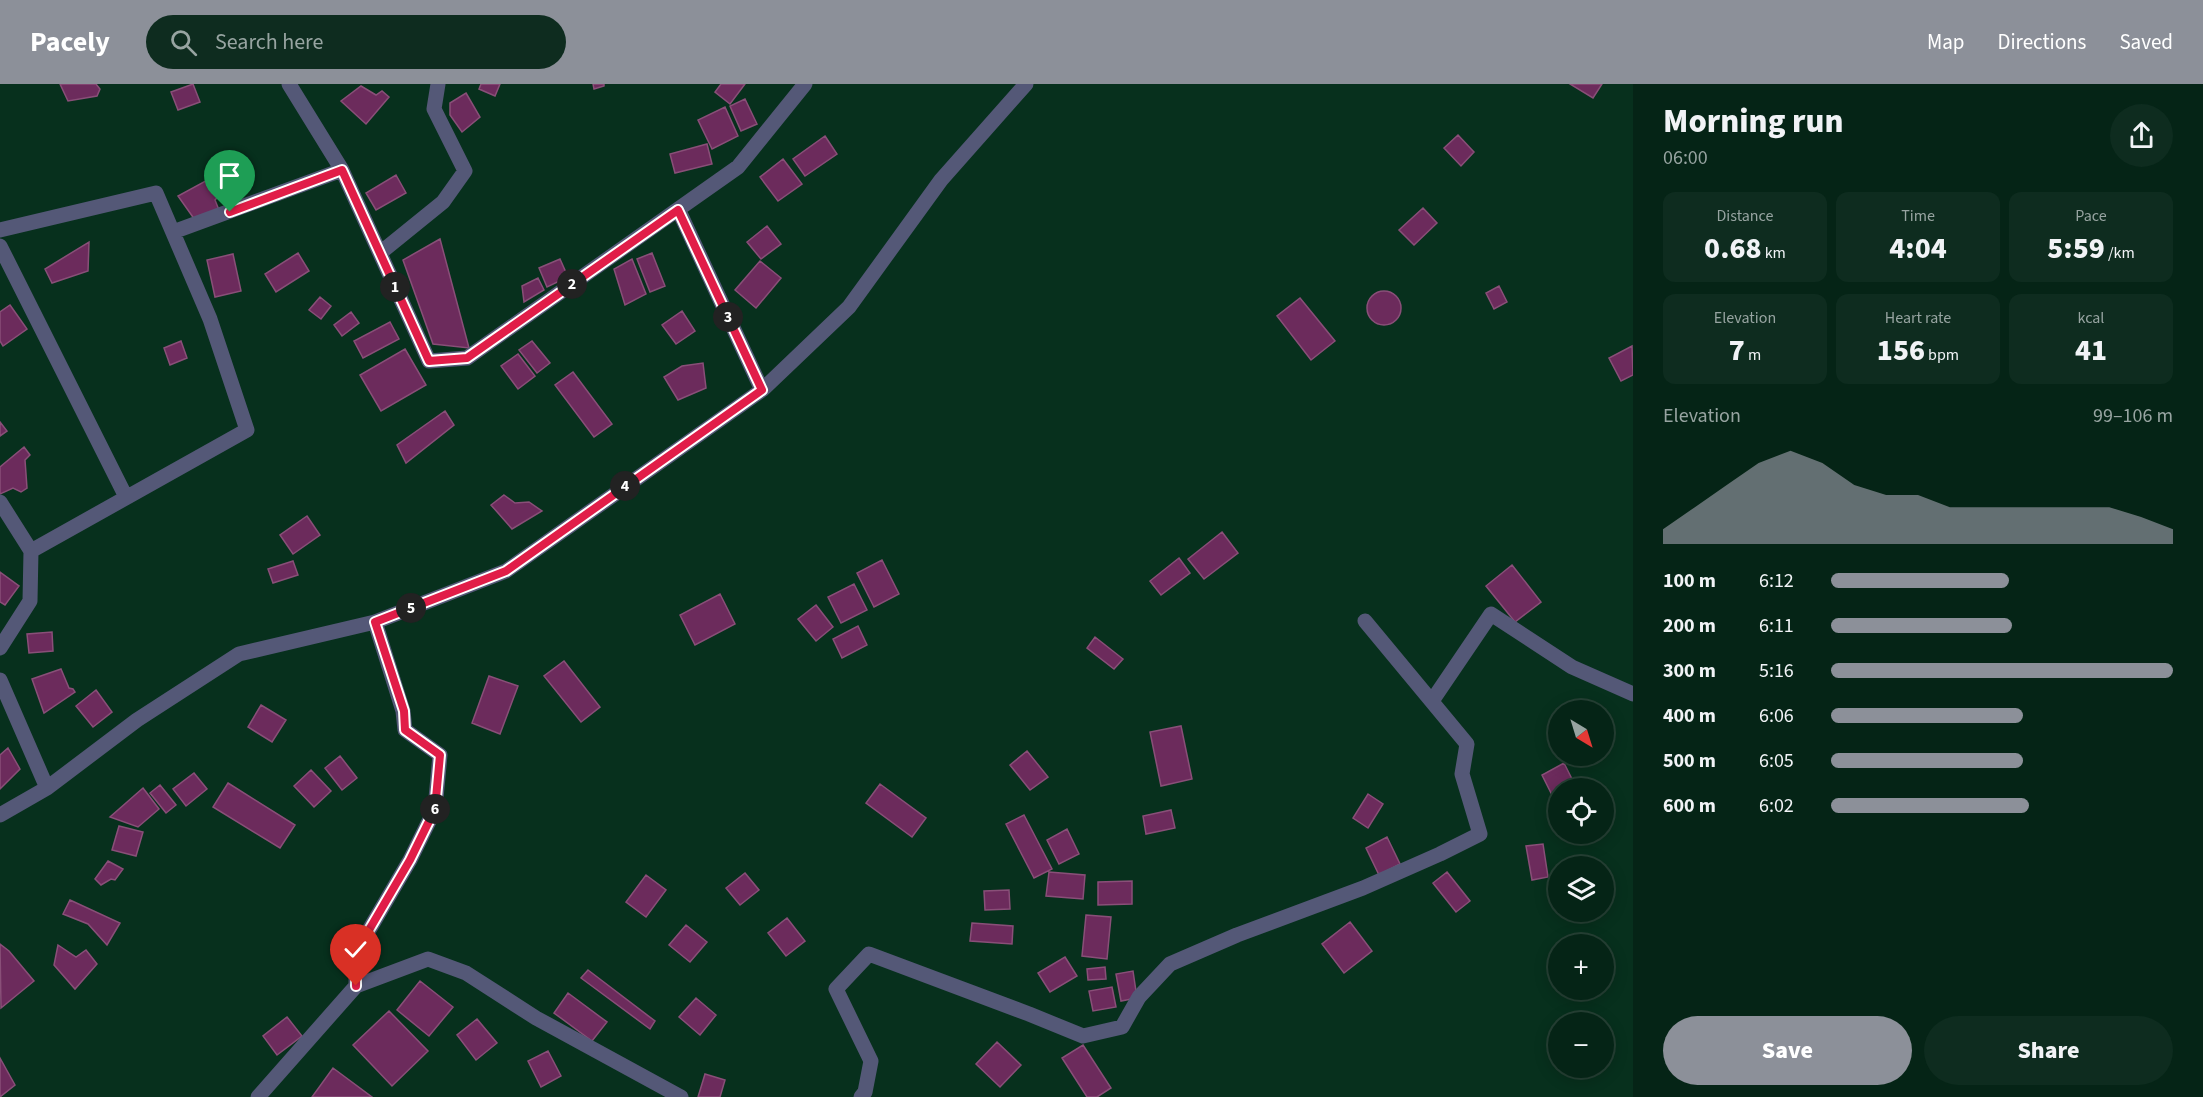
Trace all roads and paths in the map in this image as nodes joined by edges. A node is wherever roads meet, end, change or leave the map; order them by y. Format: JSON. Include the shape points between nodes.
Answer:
{"nodes":[{"id":1,"x":289,"y":84,"type":"edge"},
{"id":2,"x":438,"y":84,"type":"edge"},
{"id":3,"x":805,"y":84,"type":"edge"},
{"id":4,"x":1026,"y":84,"type":"edge"},
{"id":5,"x":342,"y":170,"type":"junction"},
{"id":6,"x":678,"y":210,"type":"junction"},
{"id":7,"x":0,"y":230,"type":"edge"},
{"id":8,"x":173,"y":232,"type":"junction"},
{"id":9,"x":0,"y":246,"type":"edge"},
{"id":10,"x":380,"y":253,"type":"junction"},
{"id":11,"x":762,"y":390,"type":"junction"},
{"id":12,"x":126,"y":497,"type":"junction"},
{"id":13,"x":0,"y":502,"type":"edge"},
{"id":14,"x":31,"y":551,"type":"junction"},
{"id":15,"x":1365,"y":621,"type":"dead end"},
{"id":16,"x":375,"y":622,"type":"junction"},
{"id":17,"x":0,"y":648,"type":"edge"},
{"id":18,"x":0,"y":680,"type":"edge"},
{"id":19,"x":1633,"y":694,"type":"edge"},
{"id":20,"x":1432,"y":701,"type":"junction"},
{"id":21,"x":47,"y":788,"type":"junction"},
{"id":22,"x":0,"y":815,"type":"edge"},
{"id":23,"x":356,"y":986,"type":"junction"},
{"id":24,"x":258,"y":1097,"type":"edge"},
{"id":25,"x":681,"y":1097,"type":"edge"},
{"id":26,"x":861,"y":1097,"type":"edge"}],
"edges":[{"from":1,"to":5,"type":"street"},
{"from":2,"to":10,"type":"street","via":[[434,110],[465,171],[443,202]]},
{"from":3,"to":6,"type":"street","via":[[738,167]]},
{"from":4,"to":11,"type":"street","via":[[941,180],[849,307]]},
{"from":5,"to":8,"type":"street"},
{"from":5,"to":10,"type":"street"},
{"from":6,"to":10,"type":"street","via":[[467,358],[429,361]]},
{"from":6,"to":11,"type":"street"},
{"from":7,"to":8,"type":"street","via":[[156,193]]},
{"from":8,"to":12,"type":"street","via":[[210,320],[248,429]]},
{"from":9,"to":12,"type":"street"},
{"from":11,"to":16,"type":"street","via":[[506,571]]},
{"from":12,"to":14,"type":"street"},
{"from":13,"to":14,"type":"street"},
{"from":14,"to":17,"type":"street","via":[[30,601]]},
{"from":15,"to":20,"type":"street"},
{"from":16,"to":21,"type":"street","via":[[239,654],[137,720]]},
{"from":16,"to":23,"type":"street","via":[[404,711],[405,730],[440,755],[435,809],[356,959]]},
{"from":18,"to":21,"type":"street"},
{"from":19,"to":20,"type":"street","via":[[1572,667],[1491,614]]},
{"from":20,"to":26,"type":"street","via":[[1467,744],[1462,774],[1480,834],[1363,888],[1237,934],[1170,964],[1139,997],[1122,1028],[1083,1036],[869,954],[836,989],[871,1061]]},
{"from":21,"to":22,"type":"street"},
{"from":23,"to":24,"type":"street"},
{"from":23,"to":25,"type":"street","via":[[428,959],[466,973],[536,1018]]}]}
